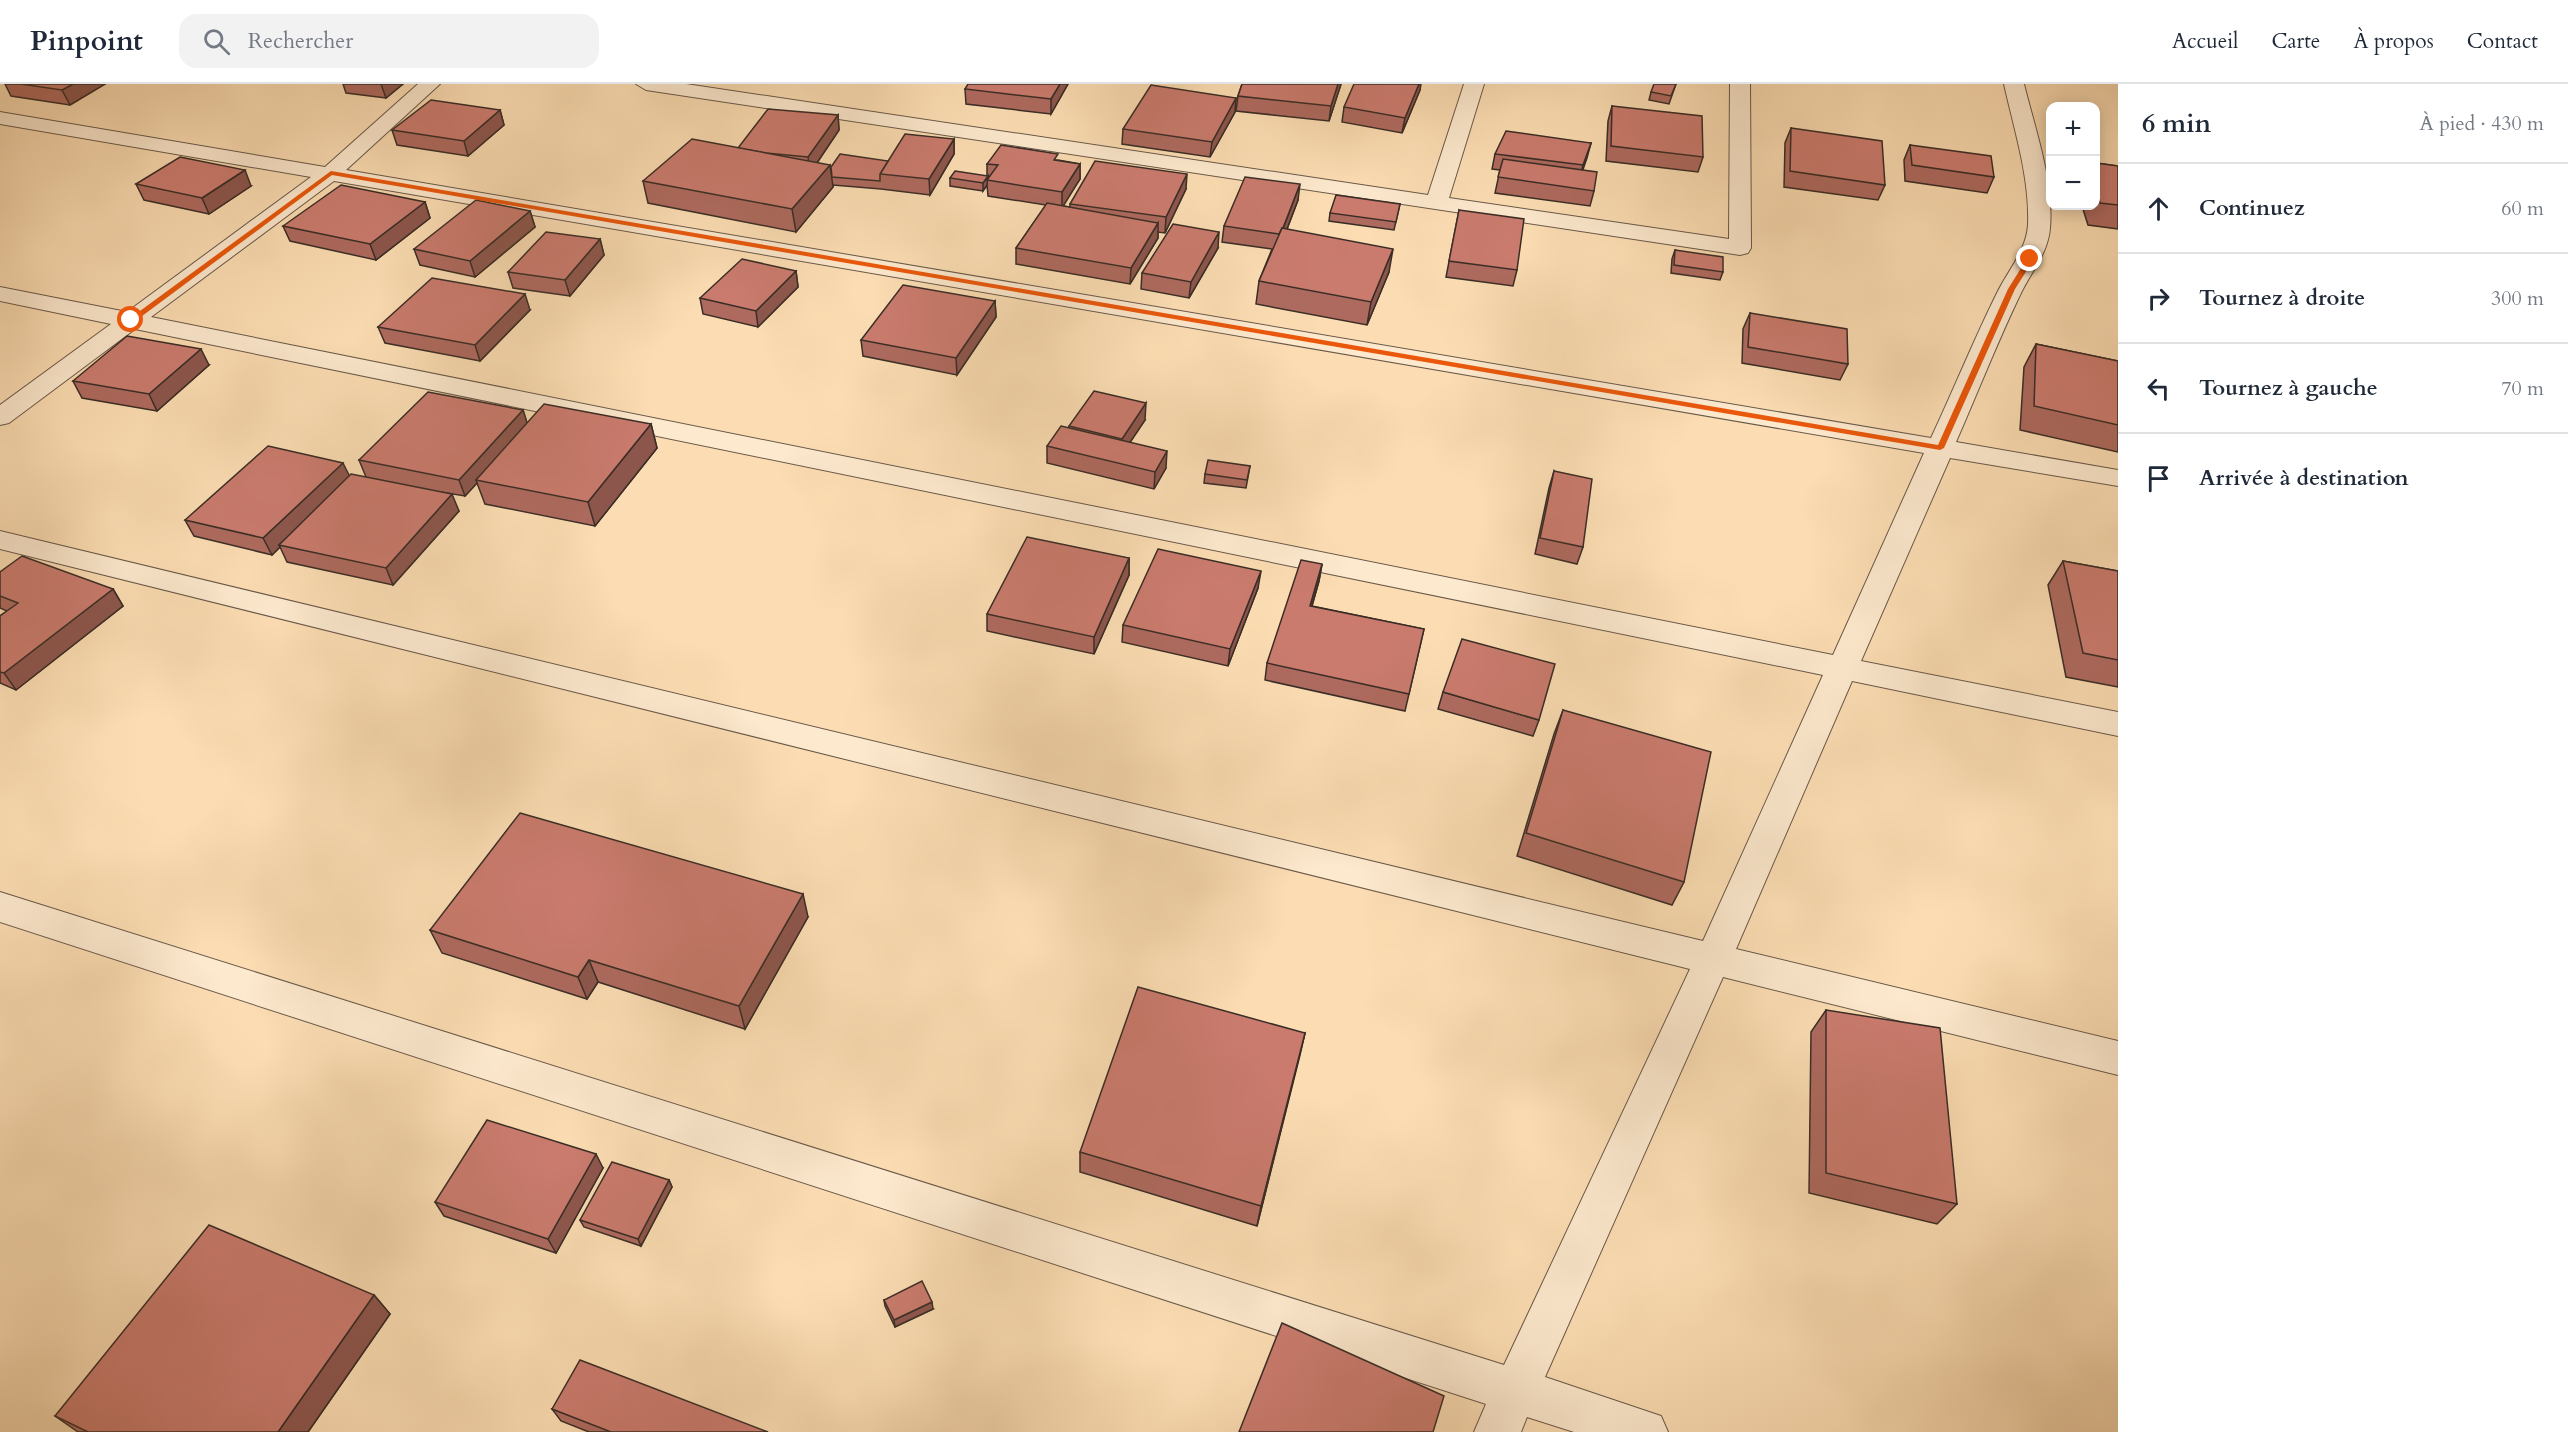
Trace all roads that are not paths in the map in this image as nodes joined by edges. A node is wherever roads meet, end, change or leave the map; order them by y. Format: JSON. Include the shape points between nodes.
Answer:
{"nodes":[{"id":1,"x":430,"y":84,"type":"edge"},
{"id":2,"x":646,"y":84,"type":"edge"},
{"id":3,"x":1470,"y":84,"type":"edge"},
{"id":4,"x":1740,"y":84,"type":"edge"},
{"id":5,"x":2014,"y":84,"type":"edge"},
{"id":6,"x":0,"y":118,"type":"edge"},
{"id":7,"x":331,"y":173,"type":"junction"},
{"id":8,"x":1436,"y":203,"type":"junction"},
{"id":9,"x":0,"y":294,"type":"edge"},
{"id":10,"x":131,"y":320,"type":"junction"},
{"id":11,"x":0,"y":417,"type":"edge"},
{"id":12,"x":1940,"y":448,"type":"junction"},
{"id":13,"x":2118,"y":478,"type":"edge"},
{"id":14,"x":0,"y":540,"type":"edge"},
{"id":15,"x":1841,"y":668,"type":"junction"},
{"id":16,"x":2118,"y":724,"type":"edge"},
{"id":17,"x":0,"y":907,"type":"edge"},
{"id":18,"x":1713,"y":959,"type":"junction"},
{"id":19,"x":2118,"y":1058,"type":"edge"},
{"id":20,"x":1515,"y":1391,"type":"junction"},
{"id":21,"x":1497,"y":1432,"type":"edge"},
{"id":22,"x":1645,"y":1432,"type":"edge"}],
"edges":[{"from":1,"to":7,"type":"street"},
{"from":2,"to":8,"type":"street"},
{"from":3,"to":8,"type":"street"},
{"from":4,"to":8,"type":"street","via":[[1740,248]]},
{"from":5,"to":12,"type":"street","via":[[2039,207],[2038,237]]},
{"from":6,"to":7,"type":"street"},
{"from":7,"to":10,"type":"street"},
{"from":7,"to":12,"type":"street"},
{"from":9,"to":10,"type":"street"},
{"from":10,"to":11,"type":"street"},
{"from":10,"to":15,"type":"street"},
{"from":12,"to":13,"type":"street"},
{"from":12,"to":15,"type":"street"},
{"from":14,"to":18,"type":"street"},
{"from":15,"to":16,"type":"street"},
{"from":15,"to":18,"type":"street"},
{"from":17,"to":20,"type":"street"},
{"from":18,"to":19,"type":"street"},
{"from":18,"to":20,"type":"street"},
{"from":20,"to":21,"type":"street"},
{"from":20,"to":22,"type":"street"}]}
